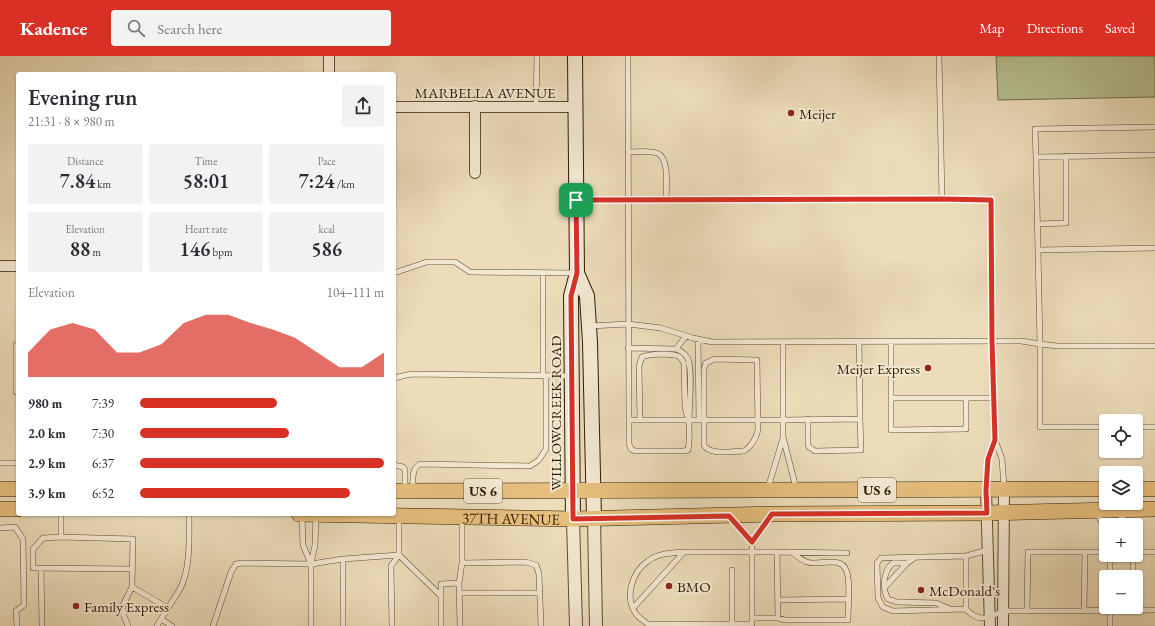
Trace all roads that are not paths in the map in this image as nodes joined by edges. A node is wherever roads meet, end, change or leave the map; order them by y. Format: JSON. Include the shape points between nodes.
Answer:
{"nodes":[{"id":1,"x":329,"y":56,"type":"edge"},
{"id":2,"x":537,"y":56,"type":"edge"},
{"id":3,"x":574,"y":56,"type":"edge"},
{"id":4,"x":628,"y":56,"type":"edge"},
{"id":5,"x":940,"y":56,"type":"edge"},
{"id":6,"x":330,"y":72,"type":"edge"},
{"id":7,"x":475,"y":106,"type":"junction"},
{"id":8,"x":396,"y":107,"type":"edge"},
{"id":9,"x":536,"y":107,"type":"junction"},
{"id":10,"x":575,"y":107,"type":"junction"},
{"id":11,"x":1155,"y":128,"type":"edge"},
{"id":12,"x":628,"y":152,"type":"junction"},
{"id":13,"x":1155,"y":155,"type":"edge"},
{"id":14,"x":1066,"y":156,"type":"junction"},
{"id":15,"x":1036,"y":157,"type":"junction"},
{"id":16,"x":476,"y":173,"type":"dead end"},
{"id":17,"x":942,"y":199,"type":"junction"},
{"id":18,"x":576,"y":200,"type":"junction"},
{"id":19,"x":628,"y":200,"type":"junction"},
{"id":20,"x":666,"y":200,"type":"junction"},
{"id":21,"x":1037,"y":224,"type":"junction"},
{"id":22,"x":1155,"y":248,"type":"edge"},
{"id":23,"x":1038,"y":250,"type":"junction"},
{"id":24,"x":0,"y":266,"type":"edge"},
{"id":25,"x":16,"y":266,"type":"edge"},
{"id":26,"x":396,"y":272,"type":"edge"},
{"id":27,"x":543,"y":273,"type":"junction"},
{"id":28,"x":577,"y":273,"type":"junction"},
{"id":29,"x":628,"y":324,"type":"junction"},
{"id":30,"x":589,"y":326,"type":"junction"},
{"id":31,"x":686,"y":336,"type":"junction"},
{"id":32,"x":698,"y":339,"type":"junction"},
{"id":33,"x":992,"y":341,"type":"junction"},
{"id":34,"x":859,"y":342,"type":"junction"},
{"id":35,"x":891,"y":342,"type":"junction"},
{"id":36,"x":783,"y":343,"type":"junction"},
{"id":37,"x":1040,"y":344,"type":"junction"},
{"id":38,"x":16,"y":345,"type":"edge"},
{"id":39,"x":1155,"y":346,"type":"edge"},
{"id":40,"x":628,"y":348,"type":"junction"},
{"id":41,"x":676,"y":349,"type":"junction"},
{"id":42,"x":544,"y":376,"type":"junction"},
{"id":43,"x":572,"y":376,"type":"junction"},
{"id":44,"x":396,"y":378,"type":"edge"},
{"id":45,"x":16,"y":392,"type":"edge"},
{"id":46,"x":891,"y":398,"type":"junction"},
{"id":47,"x":966,"y":398,"type":"junction"},
{"id":48,"x":994,"y":398,"type":"junction"},
{"id":49,"x":808,"y":419,"type":"junction"},
{"id":50,"x":860,"y":419,"type":"junction"},
{"id":51,"x":629,"y":420,"type":"junction"},
{"id":52,"x":640,"y":420,"type":"junction"},
{"id":53,"x":688,"y":420,"type":"junction"},
{"id":54,"x":701,"y":420,"type":"junction"},
{"id":55,"x":759,"y":420,"type":"junction"},
{"id":56,"x":783,"y":420,"type":"junction"},
{"id":57,"x":1099,"y":427,"type":"edge"},
{"id":58,"x":1143,"y":427,"type":"edge"},
{"id":59,"x":1155,"y":427,"type":"edge"},
{"id":60,"x":783,"y":437,"type":"junction"},
{"id":61,"x":995,"y":440,"type":"junction"},
{"id":62,"x":0,"y":463,"type":"edge"},
{"id":63,"x":16,"y":463,"type":"edge"},
{"id":64,"x":396,"y":465,"type":"edge"},
{"id":65,"x":0,"y":489,"type":"edge"},
{"id":66,"x":16,"y":489,"type":"edge"},
{"id":67,"x":1099,"y":489,"type":"edge"},
{"id":68,"x":1143,"y":489,"type":"edge"},
{"id":69,"x":1155,"y":489,"type":"edge"},
{"id":70,"x":594,"y":490,"type":"junction"},
{"id":71,"x":767,"y":490,"type":"junction"},
{"id":72,"x":797,"y":490,"type":"junction"},
{"id":73,"x":986,"y":490,"type":"junction"},
{"id":74,"x":1004,"y":490,"type":"junction"},
{"id":75,"x":404,"y":491,"type":"edge"},
{"id":76,"x":572,"y":491,"type":"junction"},
{"id":77,"x":0,"y":509,"type":"edge"},
{"id":78,"x":16,"y":509,"type":"edge"},
{"id":79,"x":1143,"y":509,"type":"edge"},
{"id":80,"x":1155,"y":509,"type":"edge"},
{"id":81,"x":1095,"y":510,"type":"junction"},
{"id":82,"x":1099,"y":510,"type":"edge"},
{"id":83,"x":1127,"y":510,"type":"edge"},
{"id":84,"x":1004,"y":512,"type":"junction"},
{"id":85,"x":987,"y":513,"type":"junction"},
{"id":86,"x":772,"y":514,"type":"junction"},
{"id":87,"x":61,"y":516,"type":"edge"},
{"id":88,"x":189,"y":516,"type":"edge"},
{"id":89,"x":301,"y":516,"type":"edge"},
{"id":90,"x":316,"y":516,"type":"edge"},
{"id":91,"x":396,"y":516,"type":"edge"},
{"id":92,"x":399,"y":516,"type":"junction"},
{"id":93,"x":729,"y":516,"type":"junction"},
{"id":94,"x":462,"y":518,"type":"junction"},
{"id":95,"x":594,"y":518,"type":"junction"},
{"id":96,"x":1099,"y":518,"type":"edge"},
{"id":97,"x":1122,"y":518,"type":"edge"},
{"id":98,"x":573,"y":519,"type":"junction"},
{"id":99,"x":0,"y":528,"type":"edge"},
{"id":100,"x":61,"y":537,"type":"junction"},
{"id":101,"x":752,"y":542,"type":"junction"},
{"id":102,"x":988,"y":550,"type":"junction"},
{"id":103,"x":684,"y":552,"type":"junction"},
{"id":104,"x":752,"y":552,"type":"junction"},
{"id":105,"x":777,"y":552,"type":"junction"},
{"id":106,"x":791,"y":552,"type":"junction"},
{"id":107,"x":1085,"y":552,"type":"junction"},
{"id":108,"x":1099,"y":552,"type":"edge"},
{"id":109,"x":1143,"y":552,"type":"edge"},
{"id":110,"x":1155,"y":552,"type":"edge"},
{"id":111,"x":847,"y":553,"type":"dead end"},
{"id":112,"x":399,"y":555,"type":"junction"},
{"id":113,"x":966,"y":556,"type":"junction"},
{"id":114,"x":917,"y":557,"type":"junction"},
{"id":115,"x":343,"y":559,"type":"junction"},
{"id":116,"x":462,"y":563,"type":"junction"},
{"id":117,"x":907,"y":563,"type":"junction"},
{"id":118,"x":311,"y":564,"type":"junction"},
{"id":119,"x":42,"y":568,"type":"junction"},
{"id":120,"x":132,"y":569,"type":"junction"},
{"id":121,"x":732,"y":570,"type":"dead end"},
{"id":122,"x":459,"y":583,"type":"junction"},
{"id":123,"x":132,"y":587,"type":"junction"},
{"id":124,"x":885,"y":587,"type":"junction"},
{"id":125,"x":459,"y":593,"type":"junction"},
{"id":126,"x":540,"y":593,"type":"junction"},
{"id":127,"x":441,"y":596,"type":"junction"},
{"id":128,"x":848,"y":599,"type":"junction"},
{"id":129,"x":778,"y":600,"type":"junction"},
{"id":130,"x":168,"y":608,"type":"junction"},
{"id":131,"x":633,"y":608,"type":"junction"},
{"id":132,"x":966,"y":609,"type":"junction"},
{"id":133,"x":1099,"y":609,"type":"edge"},
{"id":134,"x":1143,"y":609,"type":"edge"},
{"id":135,"x":953,"y":610,"type":"junction"},
{"id":136,"x":1084,"y":610,"type":"junction"},
{"id":137,"x":1155,"y":610,"type":"edge"},
{"id":138,"x":1003,"y":611,"type":"junction"},
{"id":139,"x":1027,"y":611,"type":"junction"},
{"id":140,"x":1110,"y":614,"type":"edge"},
{"id":141,"x":752,"y":618,"type":"junction"},
{"id":142,"x":778,"y":618,"type":"junction"},
{"id":143,"x":161,"y":619,"type":"junction"},
{"id":144,"x":990,"y":622,"type":"edge"},
{"id":145,"x":732,"y":624,"type":"junction"},
{"id":146,"x":752,"y":625,"type":"edge"},
{"id":147,"x":17,"y":626,"type":"edge"},
{"id":148,"x":42,"y":626,"type":"edge"},
{"id":149,"x":128,"y":626,"type":"edge"},
{"id":150,"x":157,"y":626,"type":"edge"},
{"id":151,"x":172,"y":626,"type":"edge"},
{"id":152,"x":213,"y":626,"type":"edge"},
{"id":153,"x":311,"y":626,"type":"edge"},
{"id":154,"x":342,"y":626,"type":"edge"},
{"id":155,"x":392,"y":626,"type":"edge"},
{"id":156,"x":441,"y":626,"type":"edge"},
{"id":157,"x":460,"y":626,"type":"edge"},
{"id":158,"x":541,"y":626,"type":"edge"},
{"id":159,"x":576,"y":626,"type":"edge"},
{"id":160,"x":596,"y":626,"type":"edge"},
{"id":161,"x":1003,"y":626,"type":"edge"},
{"id":162,"x":1110,"y":626,"type":"edge"}],
"edges":[{"from":1,"to":6,"type":"street"},
{"from":2,"to":9,"type":"lane"},
{"from":3,"to":10,"type":"main road","name":"WILLOWCREEK ROAD"},
{"from":4,"to":12,"type":"lane"},
{"from":5,"to":17,"type":"lane"},
{"from":7,"to":8,"type":"street","name":"MARBELLA AVENUE"},
{"from":7,"to":9,"type":"street","name":"MARBELLA AVENUE"},
{"from":7,"to":16,"type":"street"},
{"from":9,"to":10,"type":"street","name":"MARBELLA AVENUE"},
{"from":10,"to":18,"type":"main road","name":"WILLOWCREEK ROAD"},
{"from":11,"to":15,"type":"lane","via":[[1035,130]]},
{"from":12,"to":19,"type":"lane"},
{"from":12,"to":20,"type":"lane","via":[[652,152],[662,156],[666,167]]},
{"from":13,"to":14,"type":"lane"},
{"from":14,"to":15,"type":"lane"},
{"from":14,"to":21,"type":"lane","via":[[1066,224]]},
{"from":15,"to":21,"type":"lane"},
{"from":17,"to":20,"type":"lane"},
{"from":17,"to":33,"type":"lane","via":[[991,200]]},
{"from":18,"to":19,"type":"lane"},
{"from":18,"to":28,"type":"main road","name":"WILLOWCREEK ROAD"},
{"from":19,"to":20,"type":"lane"},
{"from":19,"to":29,"type":"lane"},
{"from":21,"to":23,"type":"lane"},
{"from":22,"to":23,"type":"lane"},
{"from":23,"to":37,"type":"lane"},
{"from":24,"to":25,"type":"street"},
{"from":26,"to":27,"type":"lane","via":[[427,262],[455,262],[470,272]]},
{"from":27,"to":28,"type":"lane"},
{"from":27,"to":42,"type":"lane"},
{"from":28,"to":30,"type":"main road","name":"WILLOWCREEK ROAD","via":[[587,296]]},
{"from":28,"to":43,"type":"main road","name":"WILLOWCREEK ROAD","via":[[571,296]]},
{"from":29,"to":30,"type":"lane"},
{"from":29,"to":31,"type":"lane","via":[[662,328]]},
{"from":29,"to":40,"type":"lane"},
{"from":30,"to":70,"type":"main road","name":"WILLOWCREEK ROAD"},
{"from":31,"to":32,"type":"lane"},
{"from":31,"to":41,"type":"lane"},
{"from":32,"to":36,"type":"lane","via":[[712,342]]},
{"from":32,"to":54,"type":"lane"},
{"from":33,"to":35,"type":"lane"},
{"from":33,"to":37,"type":"lane"},
{"from":33,"to":48,"type":"lane"},
{"from":34,"to":35,"type":"lane"},
{"from":34,"to":36,"type":"lane"},
{"from":34,"to":50,"type":"lane"},
{"from":35,"to":46,"type":"lane"},
{"from":36,"to":56,"type":"lane"},
{"from":37,"to":39,"type":"lane"},
{"from":37,"to":57,"type":"lane","via":[[1040,427]]},
{"from":38,"to":45,"type":"lane"},
{"from":40,"to":41,"type":"lane"},
{"from":40,"to":51,"type":"lane"},
{"from":41,"to":53,"type":"lane","via":[[688,358]]},
{"from":42,"to":43,"type":"lane"},
{"from":42,"to":44,"type":"lane","via":[[411,374]]},
{"from":42,"to":75,"type":"lane","via":[[546,450],[539,460],[530,466],[420,464],[416,466]]},
{"from":43,"to":76,"type":"main road","name":"WILLOWCREEK ROAD"},
{"from":46,"to":47,"type":"lane"},
{"from":46,"to":47,"type":"lane","via":[[891,430],[966,429]]},
{"from":47,"to":48,"type":"lane"},
{"from":48,"to":61,"type":"lane"},
{"from":49,"to":50,"type":"lane"},
{"from":49,"to":50,"type":"lane","via":[[808,444],[815,451],[861,450]]},
{"from":49,"to":56,"type":"lane"},
{"from":51,"to":52,"type":"lane"},
{"from":51,"to":53,"type":"lane","via":[[631,449],[684,452],[688,450],[689,445]]},
{"from":52,"to":53,"type":"lane"},
{"from":52,"to":53,"type":"lane","via":[[640,361],[646,355],[672,355],[678,356],[684,364]]},
{"from":53,"to":54,"type":"lane"},
{"from":54,"to":55,"type":"lane"},
{"from":54,"to":55,"type":"lane","via":[[704,445],[711,452],[744,451],[757,436]]},
{"from":54,"to":55,"type":"lane","via":[[704,369],[706,363],[715,359],[757,360]]},
{"from":55,"to":56,"type":"lane"},
{"from":56,"to":60,"type":"lane"},
{"from":58,"to":59,"type":"lane"},
{"from":60,"to":71,"type":"lane"},
{"from":60,"to":72,"type":"lane"},
{"from":61,"to":73,"type":"lane","via":[[988,459]]},
{"from":61,"to":74,"type":"lane","via":[[1002,459]]},
{"from":62,"to":63,"type":"lane"},
{"from":64,"to":75,"type":"lane","via":[[405,470]]},
{"from":65,"to":66,"type":"main road"},
{"from":67,"to":74,"type":"main road","name":"37TH AVENUE","number":"US 6"},
{"from":68,"to":69,"type":"main road"},
{"from":70,"to":71,"type":"main road","name":"37TH AVENUE","number":"US 6"},
{"from":70,"to":76,"type":"main road","name":"37TH AVENUE","number":"US 6"},
{"from":70,"to":95,"type":"main road","name":"WILLOWCREEK ROAD"},
{"from":71,"to":72,"type":"main road","name":"37TH AVENUE","number":"US 6"},
{"from":72,"to":73,"type":"main road","name":"37TH AVENUE","number":"US 6"},
{"from":73,"to":74,"type":"main road","name":"37TH AVENUE","number":"US 6"},
{"from":73,"to":85,"type":"street"},
{"from":74,"to":84,"type":"street"},
{"from":75,"to":76,"type":"main road","name":"37TH AVENUE","number":"US 6"},
{"from":76,"to":98,"type":"main road","name":"WILLOWCREEK ROAD"},
{"from":77,"to":78,"type":"main road"},
{"from":79,"to":80,"type":"main road","name":"37TH AVENUE","number":"US 6"},
{"from":81,"to":82,"type":"main road","name":"37TH AVENUE","number":"US 6"},
{"from":81,"to":84,"type":"main road","name":"37TH AVENUE","number":"US 6"},
{"from":81,"to":96,"type":"lane"},
{"from":83,"to":97,"type":"lane"},
{"from":84,"to":85,"type":"main road","name":"37TH AVENUE","number":"US 6"},
{"from":84,"to":138,"type":"street"},
{"from":85,"to":86,"type":"main road","name":"37TH AVENUE","number":"US 6"},
{"from":85,"to":102,"type":"street"},
{"from":86,"to":93,"type":"main road","name":"37TH AVENUE","number":"US 6"},
{"from":86,"to":101,"type":"lane"},
{"from":87,"to":100,"type":"lane"},
{"from":88,"to":130,"type":"lane","via":[[186,570],[181,588]]},
{"from":89,"to":118,"type":"lane","via":[[303,545]]},
{"from":90,"to":118,"type":"lane","via":[[315,545]]},
{"from":91,"to":92,"type":"main road","name":"37TH AVENUE","number":"US 6"},
{"from":92,"to":94,"type":"main road","name":"37TH AVENUE","number":"US 6"},
{"from":92,"to":112,"type":"lane"},
{"from":93,"to":95,"type":"main road","name":"37TH AVENUE","number":"US 6"},
{"from":93,"to":101,"type":"lane"},
{"from":94,"to":98,"type":"main road","name":"37TH AVENUE","number":"US 6"},
{"from":94,"to":116,"type":"lane"},
{"from":95,"to":98,"type":"main road","name":"37TH AVENUE","number":"US 6"},
{"from":95,"to":160,"type":"street","name":"WILLOWCREEK ROAD"},
{"from":98,"to":159,"type":"street","name":"WILLOWCREEK ROAD"},
{"from":99,"to":147,"type":"lane","via":[[15,527],[23,539],[24,605],[16,611]]},
{"from":100,"to":119,"type":"lane","via":[[43,538],[33,549],[33,568]]},
{"from":100,"to":120,"type":"lane","via":[[133,539]]},
{"from":101,"to":104,"type":"lane"},
{"from":102,"to":113,"type":"lane"},
{"from":102,"to":144,"type":"street"},
{"from":103,"to":104,"type":"lane"},
{"from":103,"to":131,"type":"lane"},
{"from":103,"to":131,"type":"lane","via":[[663,554],[647,561],[634,576],[631,584]]},
{"from":104,"to":105,"type":"lane"},
{"from":104,"to":141,"type":"lane"},
{"from":105,"to":106,"type":"lane"},
{"from":105,"to":129,"type":"lane"},
{"from":106,"to":111,"type":"lane"},
{"from":106,"to":128,"type":"lane","via":[[807,562],[842,564],[848,576]]},
{"from":107,"to":108,"type":"lane"},
{"from":107,"to":136,"type":"lane"},
{"from":107,"to":139,"type":"lane","via":[[1028,552]]},
{"from":109,"to":110,"type":"lane"},
{"from":112,"to":115,"type":"lane"},
{"from":112,"to":127,"type":"lane"},
{"from":112,"to":155,"type":"lane","via":[[391,566]]},
{"from":113,"to":114,"type":"lane"},
{"from":113,"to":132,"type":"lane"},
{"from":114,"to":117,"type":"lane"},
{"from":114,"to":135,"type":"lane","via":[[879,560],[880,603],[893,611]]},
{"from":115,"to":118,"type":"lane"},
{"from":115,"to":154,"type":"lane"},
{"from":116,"to":122,"type":"lane"},
{"from":116,"to":126,"type":"lane","via":[[526,562],[536,565]]},
{"from":117,"to":124,"type":"lane"},
{"from":117,"to":124,"type":"lane","via":[[893,563],[890,566],[886,571]]},
{"from":118,"to":152,"type":"lane","via":[[236,564]]},
{"from":118,"to":153,"type":"lane"},
{"from":119,"to":120,"type":"lane"},
{"from":119,"to":148,"type":"lane"},
{"from":120,"to":123,"type":"lane"},
{"from":121,"to":145,"type":"lane"},
{"from":122,"to":125,"type":"lane"},
{"from":122,"to":127,"type":"lane","via":[[441,584]]},
{"from":123,"to":130,"type":"lane"},
{"from":123,"to":149,"type":"lane","via":[[123,606]]},
{"from":124,"to":135,"type":"lane","via":[[888,599],[893,602],[936,603]]},
{"from":125,"to":126,"type":"lane"},
{"from":125,"to":157,"type":"lane"},
{"from":126,"to":158,"type":"lane"},
{"from":127,"to":156,"type":"lane"},
{"from":128,"to":129,"type":"lane"},
{"from":128,"to":142,"type":"lane","via":[[848,620]]},
{"from":129,"to":142,"type":"lane"},
{"from":130,"to":143,"type":"lane"},
{"from":131,"to":145,"type":"lane","via":[[648,624]]},
{"from":132,"to":135,"type":"lane"},
{"from":132,"to":144,"type":"lane"},
{"from":133,"to":136,"type":"lane"},
{"from":134,"to":137,"type":"lane"},
{"from":136,"to":139,"type":"lane"},
{"from":138,"to":139,"type":"lane"},
{"from":138,"to":144,"type":"lane"},
{"from":138,"to":161,"type":"street"},
{"from":140,"to":162,"type":"lane"},
{"from":141,"to":142,"type":"lane"},
{"from":141,"to":146,"type":"lane"},
{"from":143,"to":150,"type":"lane"},
{"from":143,"to":151,"type":"lane"},
{"from":145,"to":146,"type":"lane"}]}
